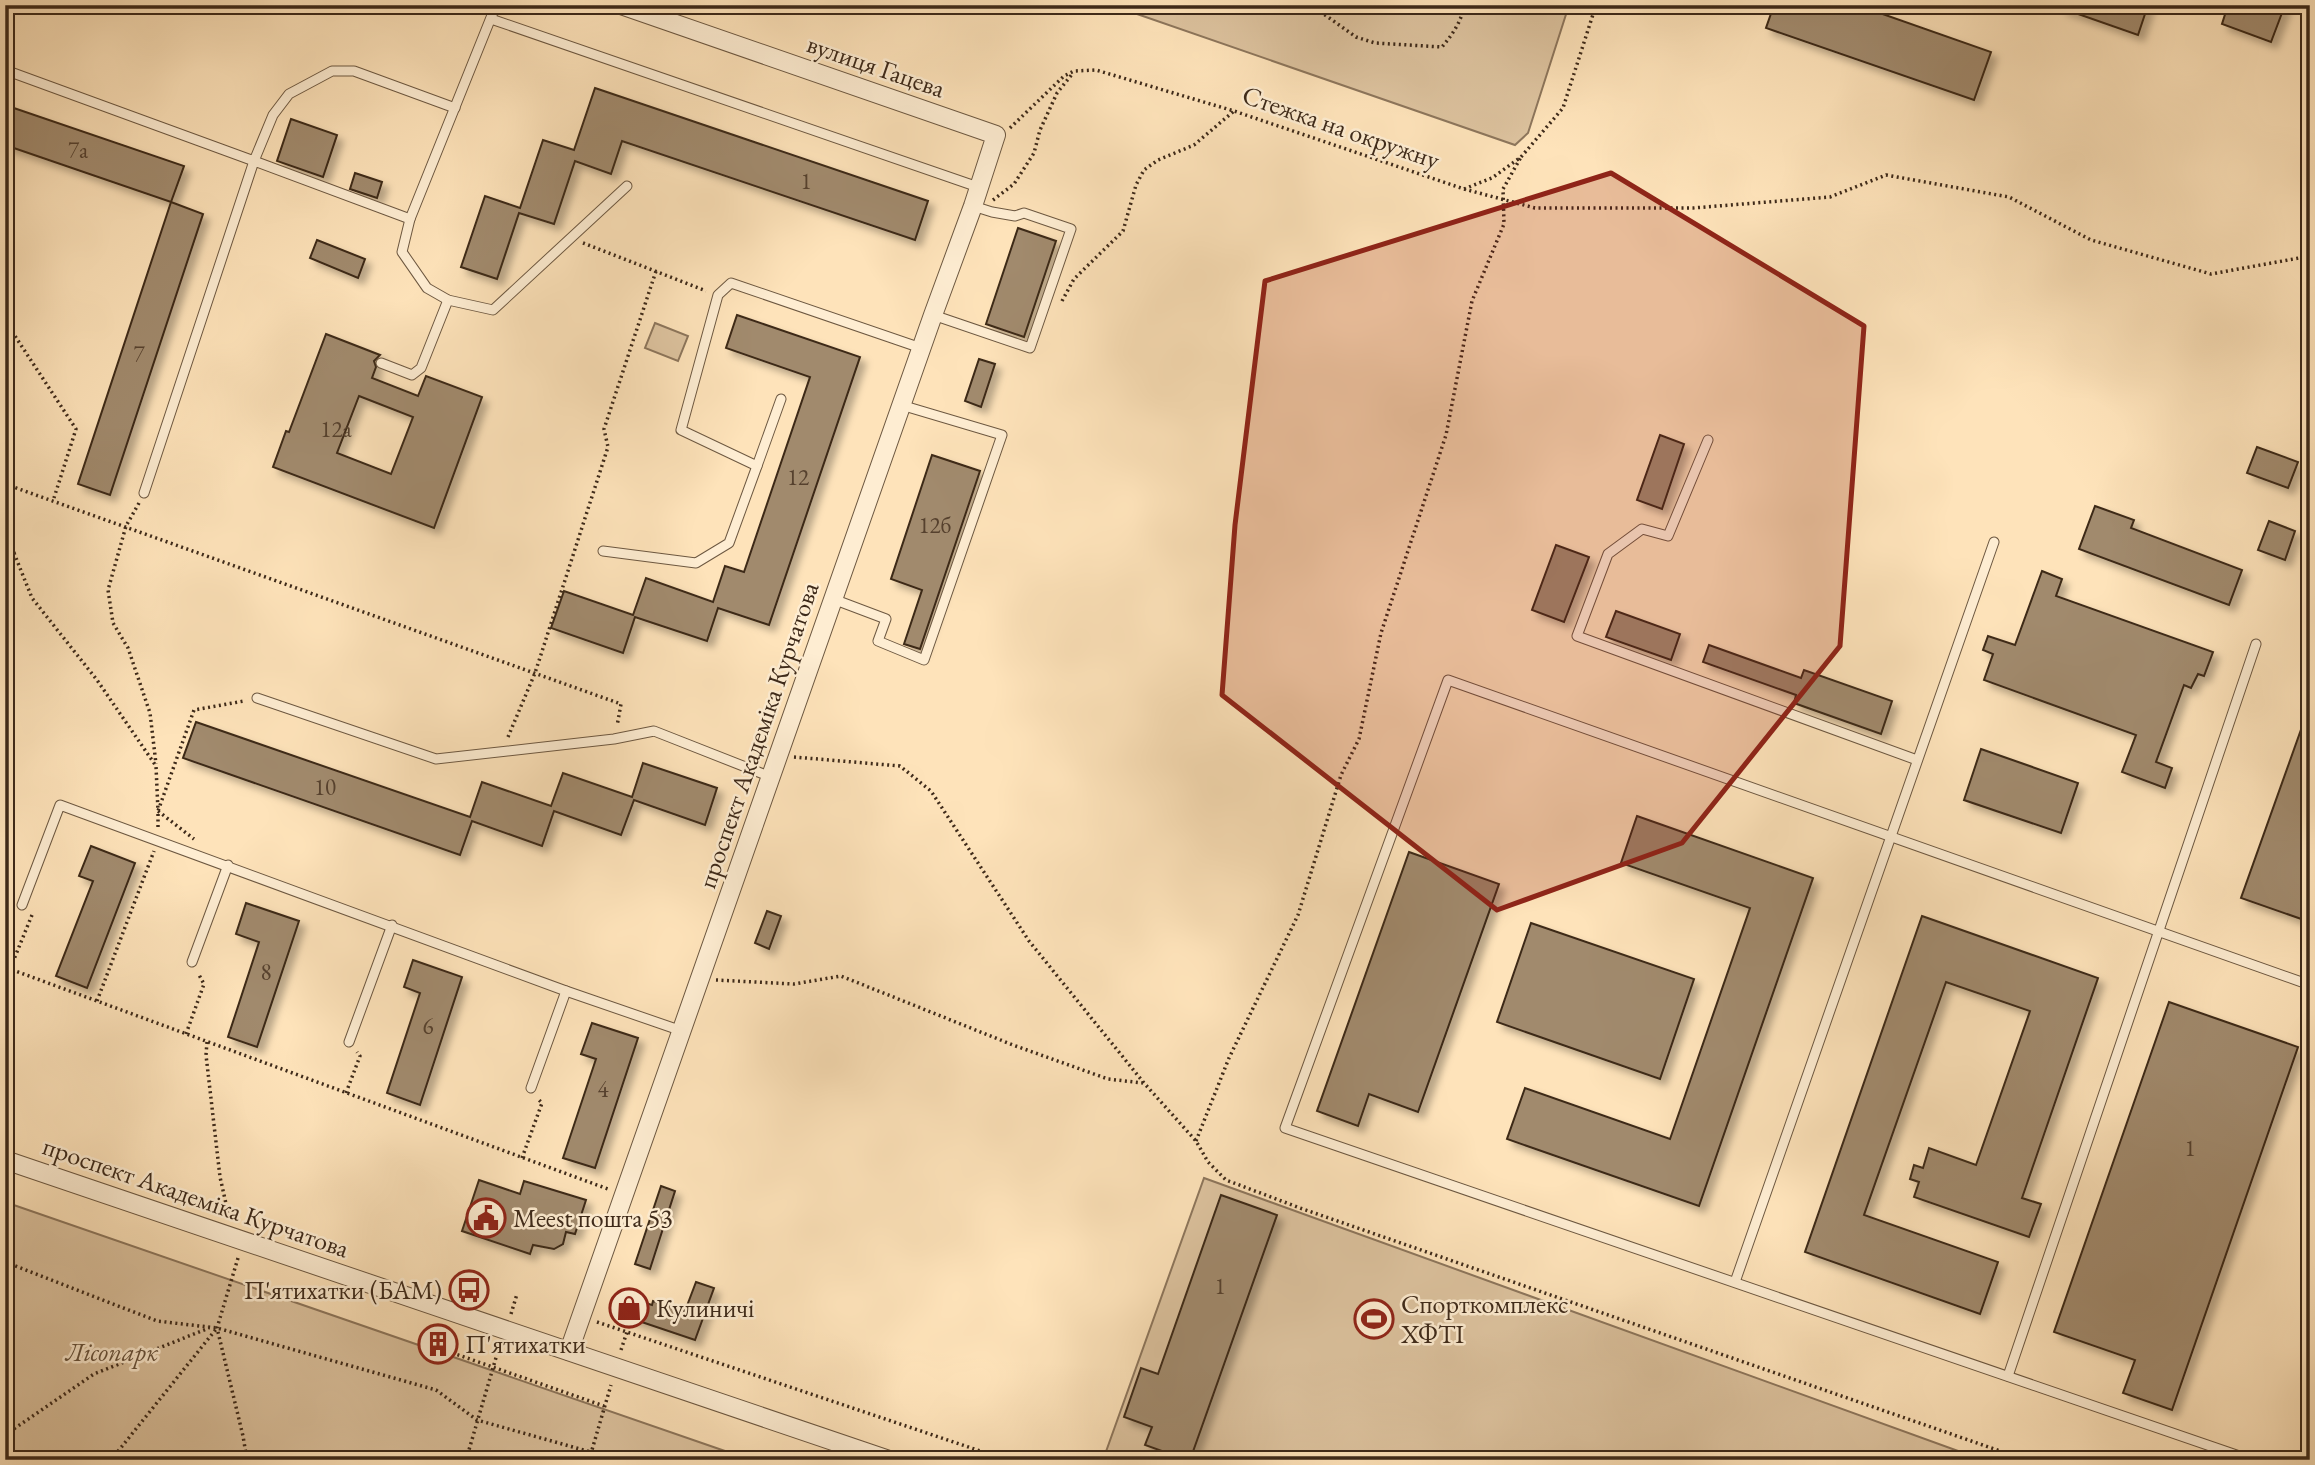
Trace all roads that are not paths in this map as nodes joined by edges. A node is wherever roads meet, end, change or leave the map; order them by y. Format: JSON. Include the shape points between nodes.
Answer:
{"nodes":[{"id":1,"x":496,"y":5,"type":"edge"},
{"id":2,"x":621,"y":5,"type":"edge"},
{"id":3,"x":491,"y":19,"type":"junction"},
{"id":4,"x":5,"y":70,"type":"edge"},
{"id":5,"x":455,"y":108,"type":"junction"},
{"id":6,"x":996,"y":135,"type":"joint"},
{"id":7,"x":254,"y":161,"type":"junction"},
{"id":8,"x":627,"y":186,"type":"dead end"},
{"id":9,"x":978,"y":187,"type":"junction"},
{"id":10,"x":973,"y":206,"type":"junction"},
{"id":11,"x":410,"y":219,"type":"junction"},
{"id":12,"x":448,"y":300,"type":"junction"},
{"id":13,"x":933,"y":315,"type":"junction"},
{"id":14,"x":921,"y":348,"type":"junction"},
{"id":15,"x":381,"y":363,"type":"dead end"},
{"id":16,"x":781,"y":399,"type":"dead end"},
{"id":17,"x":901,"y":405,"type":"junction"},
{"id":18,"x":1708,"y":440,"type":"dead end"},
{"id":19,"x":757,"y":466,"type":"junction"},
{"id":20,"x":144,"y":493,"type":"road end"},
{"id":21,"x":1994,"y":542,"type":"dead end"},
{"id":22,"x":603,"y":551,"type":"dead end"},
{"id":23,"x":833,"y":599,"type":"junction"},
{"id":24,"x":2256,"y":644,"type":"dead end"},
{"id":25,"x":257,"y":698,"type":"dead end"},
{"id":26,"x":1917,"y":760,"type":"junction"},
{"id":27,"x":771,"y":777,"type":"junction"},
{"id":28,"x":1891,"y":837,"type":"junction"},
{"id":29,"x":228,"y":865,"type":"junction"},
{"id":30,"x":22,"y":905,"type":"dead end"},
{"id":31,"x":392,"y":925,"type":"junction"},
{"id":32,"x":2158,"y":931,"type":"junction"},
{"id":33,"x":192,"y":962,"type":"road end"},
{"id":34,"x":2310,"y":985,"type":"edge"},
{"id":35,"x":566,"y":991,"type":"junction"},
{"id":36,"x":682,"y":1031,"type":"junction"},
{"id":37,"x":349,"y":1042,"type":"road end"},
{"id":38,"x":531,"y":1088,"type":"road end"},
{"id":39,"x":5,"y":1160,"type":"edge"},
{"id":40,"x":1735,"y":1282,"type":"junction"},
{"id":41,"x":569,"y":1351,"type":"junction"},
{"id":42,"x":2008,"y":1376,"type":"junction"},
{"id":43,"x":889,"y":1460,"type":"edge"},
{"id":44,"x":2251,"y":1460,"type":"edge"}],
"edges":[{"from":1,"to":3,"type":"lane"},
{"from":2,"to":6,"type":"street","name":"вулиця Гацева"},
{"from":3,"to":5,"type":"lane"},
{"from":3,"to":9,"type":"lane"},
{"from":4,"to":7,"type":"lane"},
{"from":5,"to":7,"type":"lane","via":[[354,71],[332,71],[289,94],[273,115]]},
{"from":5,"to":11,"type":"lane"},
{"from":6,"to":9,"type":"street","name":"проспект Академіка Курчатова"},
{"from":7,"to":11,"type":"lane"},
{"from":7,"to":20,"type":"lane"},
{"from":8,"to":12,"type":"lane","via":[[492,310]]},
{"from":9,"to":10,"type":"street","name":"проспект Академіка Курчатова"},
{"from":10,"to":13,"type":"street","name":"проспект Академіка Курчатова"},
{"from":10,"to":13,"type":"lane","via":[[1024,214],[1072,229],[1030,348]]},
{"from":11,"to":12,"type":"lane","via":[[402,252],[427,288]]},
{"from":12,"to":15,"type":"lane","via":[[421,368],[412,374]]},
{"from":13,"to":14,"type":"street","name":"проспект Академіка Курчатова"},
{"from":14,"to":17,"type":"street","name":"проспект Академіка Курчатова"},
{"from":14,"to":19,"type":"lane","via":[[732,282],[718,295],[681,430]]},
{"from":16,"to":19,"type":"lane"},
{"from":17,"to":23,"type":"street","name":"проспект Академіка Курчатова"},
{"from":17,"to":23,"type":"lane","via":[[1002,435],[924,660],[878,641],[886,619]]},
{"from":18,"to":26,"type":"lane","via":[[1668,536],[1642,529],[1608,554],[1577,636]]},
{"from":19,"to":22,"type":"lane","via":[[729,543],[696,562]]},
{"from":21,"to":26,"type":"lane"},
{"from":23,"to":27,"type":"street","name":"проспект Академіка Курчатова"},
{"from":24,"to":32,"type":"lane"},
{"from":25,"to":27,"type":"lane","via":[[436,759],[654,732]]},
{"from":26,"to":28,"type":"lane"},
{"from":27,"to":36,"type":"street","name":"проспект Академіка Курчатова"},
{"from":28,"to":32,"type":"lane"},
{"from":28,"to":40,"type":"lane"},
{"from":28,"to":40,"type":"lane","via":[[1448,680],[1286,1128]]},
{"from":29,"to":30,"type":"lane","via":[[60,804]]},
{"from":29,"to":31,"type":"lane"},
{"from":29,"to":33,"type":"lane"},
{"from":31,"to":35,"type":"lane"},
{"from":31,"to":37,"type":"lane"},
{"from":32,"to":34,"type":"lane"},
{"from":32,"to":42,"type":"lane"},
{"from":35,"to":36,"type":"lane"},
{"from":35,"to":38,"type":"lane"},
{"from":36,"to":41,"type":"street","name":"проспект Академіка Курчатова"},
{"from":39,"to":41,"type":"street","name":"проспект Академіка Курчатова"},
{"from":40,"to":42,"type":"lane"},
{"from":41,"to":43,"type":"street","name":"проспект Академіка Курчатова"},
{"from":42,"to":44,"type":"lane"}]}
